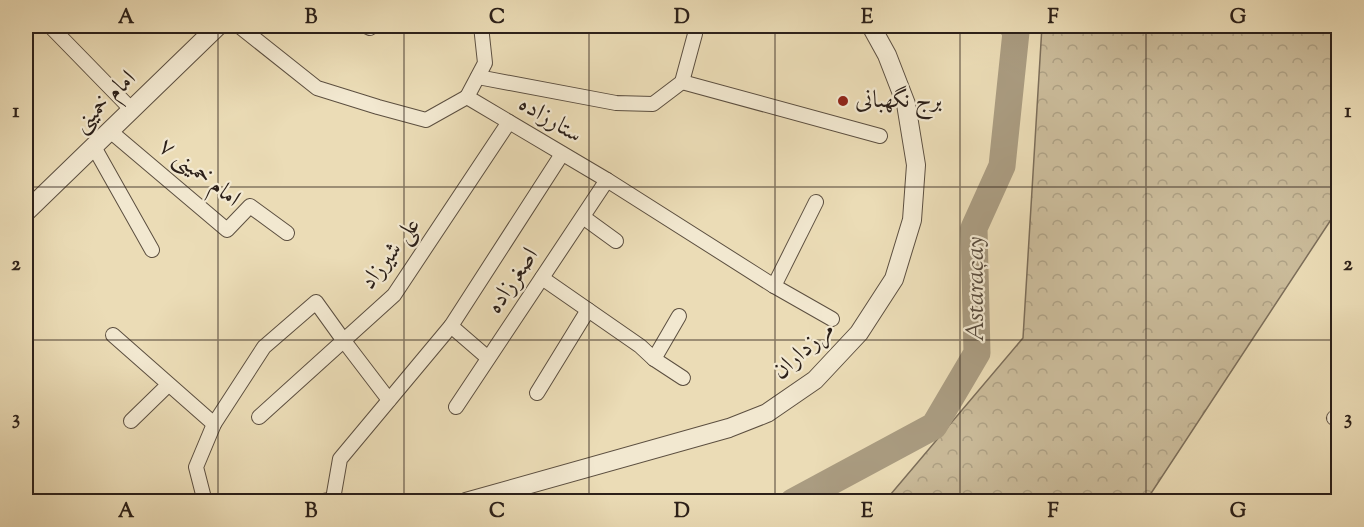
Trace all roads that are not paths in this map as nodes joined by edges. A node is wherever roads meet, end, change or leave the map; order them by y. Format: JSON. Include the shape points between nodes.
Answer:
{"nodes":[{"id":1,"x":50,"y":26,"type":"edge"},
{"id":2,"x":218,"y":26,"type":"edge"},
{"id":3,"x":239,"y":26,"type":"edge"},
{"id":4,"x":481,"y":26,"type":"edge"},
{"id":5,"x":695,"y":26,"type":"edge"},
{"id":6,"x":871,"y":26,"type":"edge"},
{"id":7,"x":478,"y":77,"type":"junction"},
{"id":8,"x":682,"y":82,"type":"junction"},
{"id":9,"x":467,"y":97,"type":"junction"},
{"id":10,"x":132,"y":110,"type":"junction"},
{"id":11,"x":509,"y":122,"type":"junction"},
{"id":12,"x":111,"y":131,"type":"junction"},
{"id":13,"x":880,"y":136,"type":"dead end"},
{"id":14,"x":94,"y":147,"type":"junction"},
{"id":15,"x":562,"y":154,"type":"junction"},
{"id":16,"x":607,"y":180,"type":"junction"},
{"id":17,"x":816,"y":202,"type":"dead end"},
{"id":18,"x":26,"y":212,"type":"edge"},
{"id":19,"x":583,"y":217,"type":"junction"},
{"id":20,"x":287,"y":233,"type":"dead end"},
{"id":21,"x":616,"y":241,"type":"dead end"},
{"id":22,"x":152,"y":250,"type":"dead end"},
{"id":23,"x":542,"y":278,"type":"junction"},
{"id":24,"x":774,"y":286,"type":"junction"},
{"id":25,"x":588,"y":310,"type":"junction"},
{"id":26,"x":679,"y":316,"type":"dead end"},
{"id":27,"x":832,"y":319,"type":"dead end"},
{"id":28,"x":451,"y":326,"type":"junction"},
{"id":29,"x":113,"y":335,"type":"dead end"},
{"id":30,"x":344,"y":341,"type":"junction"},
{"id":31,"x":488,"y":358,"type":"junction"},
{"id":32,"x":654,"y":358,"type":"junction"},
{"id":33,"x":683,"y":378,"type":"dead end"},
{"id":34,"x":168,"y":385,"type":"junction"},
{"id":35,"x":537,"y":393,"type":"dead end"},
{"id":36,"x":389,"y":400,"type":"junction"},
{"id":37,"x":456,"y":407,"type":"dead end"},
{"id":38,"x":259,"y":417,"type":"dead end"},
{"id":39,"x":131,"y":421,"type":"dead end"},
{"id":40,"x":214,"y":424,"type":"junction"},
{"id":41,"x":205,"y":501,"type":"edge"},
{"id":42,"x":318,"y":501,"type":"edge"},
{"id":43,"x":466,"y":501,"type":"edge"}],
"edges":[{"from":1,"to":10,"type":"street"},
{"from":2,"to":10,"type":"street","name":"امام خمینی"},
{"from":3,"to":9,"type":"street","via":[[317,88],[378,107],[426,120]]},
{"from":4,"to":7,"type":"street","via":[[485,63]]},
{"from":5,"to":8,"type":"street"},
{"from":6,"to":43,"type":"street","name":"مرزداران","via":[[906,104],[916,165],[912,220],[894,279],[859,333],[815,380],[767,413],[729,428]]},
{"from":7,"to":8,"type":"street","via":[[616,103],[653,104]]},
{"from":7,"to":9,"type":"street"},
{"from":8,"to":13,"type":"street"},
{"from":9,"to":11,"type":"street","name":"ستارزاده"},
{"from":10,"to":12,"type":"street","name":"امام خمینی"},
{"from":11,"to":15,"type":"street","name":"ستارزاده"},
{"from":11,"to":30,"type":"street","name":"علی شیرزاد","via":[[394,295]]},
{"from":12,"to":14,"type":"street","name":"امام خمینی"},
{"from":12,"to":20,"type":"street","name":"امام خمینی ۷","via":[[227,230],[250,206]]},
{"from":14,"to":18,"type":"street","name":"امام خمینی"},
{"from":14,"to":22,"type":"street"},
{"from":15,"to":16,"type":"street","name":"ستارزاده"},
{"from":15,"to":28,"type":"street"},
{"from":16,"to":19,"type":"street","name":"اصغرزاده"},
{"from":16,"to":24,"type":"street","name":"ستارزاده"},
{"from":17,"to":24,"type":"street"},
{"from":19,"to":21,"type":"street"},
{"from":19,"to":23,"type":"street","name":"اصغرزاده"},
{"from":23,"to":25,"type":"street"},
{"from":23,"to":31,"type":"street","name":"اصغرزاده"},
{"from":24,"to":27,"type":"street","name":"ستارزاده"},
{"from":25,"to":32,"type":"street"},
{"from":25,"to":35,"type":"street"},
{"from":26,"to":32,"type":"street"},
{"from":28,"to":31,"type":"street"},
{"from":28,"to":36,"type":"street"},
{"from":29,"to":34,"type":"street"},
{"from":30,"to":36,"type":"street"},
{"from":30,"to":38,"type":"street","name":"علی شیرزاد"},
{"from":30,"to":40,"type":"street","via":[[316,302],[264,347]]},
{"from":31,"to":37,"type":"street","name":"اصغرزاده"},
{"from":32,"to":33,"type":"street"},
{"from":34,"to":39,"type":"street"},
{"from":34,"to":40,"type":"street"},
{"from":36,"to":42,"type":"street","via":[[340,459],[333,499]]},
{"from":40,"to":41,"type":"street","via":[[196,467]]}]}
